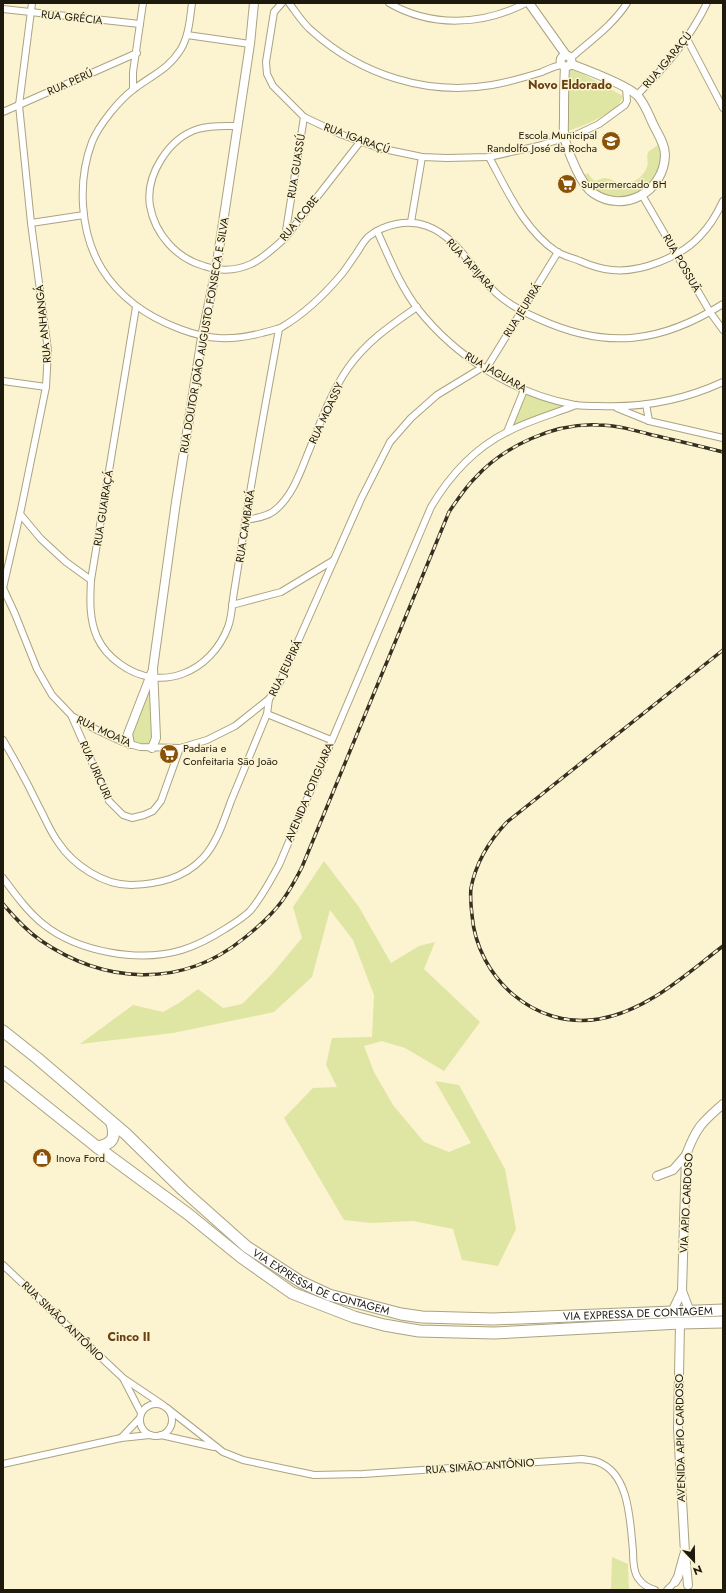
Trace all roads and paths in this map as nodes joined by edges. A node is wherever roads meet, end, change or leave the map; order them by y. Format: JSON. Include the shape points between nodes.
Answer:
{"nodes":[{"id":1,"x":32,"y":3,"type":"edge"},
{"id":2,"x":143,"y":3,"type":"edge"},
{"id":3,"x":192,"y":3,"type":"edge"},
{"id":4,"x":254,"y":3,"type":"edge"},
{"id":5,"x":282,"y":3,"type":"edge"},
{"id":6,"x":289,"y":3,"type":"edge"},
{"id":7,"x":389,"y":3,"type":"edge"},
{"id":8,"x":528,"y":3,"type":"edge"},
{"id":9,"x":627,"y":3,"type":"edge"},
{"id":10,"x":707,"y":3,"type":"edge"},
{"id":11,"x":3,"y":9,"type":"edge"},
{"id":12,"x":31,"y":13,"type":"junction"},
{"id":13,"x":140,"y":24,"type":"junction"},
{"id":14,"x":187,"y":35,"type":"junction"},
{"id":15,"x":687,"y":39,"type":"junction"},
{"id":16,"x":250,"y":44,"type":"junction"},
{"id":17,"x":137,"y":53,"type":"junction"},
{"id":18,"x":564,"y":61,"type":"junction"},
{"id":19,"x":133,"y":72,"type":"junction"},
{"id":20,"x":141,"y":84,"type":"junction"},
{"id":21,"x":626,"y":88,"type":"junction"},
{"id":22,"x":133,"y":89,"type":"junction"},
{"id":23,"x":637,"y":95,"type":"junction"},
{"id":24,"x":19,"y":105,"type":"junction"},
{"id":25,"x":723,"y":108,"type":"edge"},
{"id":26,"x":3,"y":112,"type":"edge"},
{"id":27,"x":304,"y":117,"type":"junction"},
{"id":28,"x":237,"y":126,"type":"junction"},
{"id":29,"x":564,"y":138,"type":"junction"},
{"id":30,"x":360,"y":142,"type":"junction"},
{"id":31,"x":488,"y":156,"type":"junction"},
{"id":32,"x":422,"y":157,"type":"junction"},
{"id":33,"x":642,"y":196,"type":"junction"},
{"id":34,"x":723,"y":201,"type":"edge"},
{"id":35,"x":84,"y":215,"type":"junction"},
{"id":36,"x":411,"y":222,"type":"junction"},
{"id":37,"x":31,"y":223,"type":"junction"},
{"id":38,"x":376,"y":231,"type":"junction"},
{"id":39,"x":285,"y":238,"type":"junction"},
{"id":40,"x":558,"y":252,"type":"junction"},
{"id":41,"x":676,"y":254,"type":"junction"},
{"id":42,"x":216,"y":269,"type":"junction"},
{"id":43,"x":723,"y":304,"type":"edge"},
{"id":44,"x":136,"y":307,"type":"junction"},
{"id":45,"x":417,"y":307,"type":"junction"},
{"id":46,"x":521,"y":311,"type":"junction"},
{"id":47,"x":710,"y":312,"type":"junction"},
{"id":48,"x":279,"y":328,"type":"junction"},
{"id":49,"x":723,"y":330,"type":"edge"},
{"id":50,"x":202,"y":337,"type":"junction"},
{"id":51,"x":484,"y":368,"type":"junction"},
{"id":52,"x":3,"y":381,"type":"edge"},
{"id":53,"x":723,"y":382,"type":"edge"},
{"id":54,"x":46,"y":387,"type":"junction"},
{"id":55,"x":524,"y":390,"type":"junction"},
{"id":56,"x":646,"y":404,"type":"junction"},
{"id":57,"x":576,"y":405,"type":"junction"},
{"id":58,"x":615,"y":407,"type":"junction"},
{"id":59,"x":649,"y":421,"type":"junction"},
{"id":60,"x":507,"y":432,"type":"junction"},
{"id":61,"x":723,"y":438,"type":"edge"},
{"id":62,"x":20,"y":514,"type":"junction"},
{"id":63,"x":246,"y":520,"type":"junction"},
{"id":64,"x":334,"y":560,"type":"junction"},
{"id":65,"x":91,"y":580,"type":"junction"},
{"id":66,"x":3,"y":588,"type":"edge"},
{"id":67,"x":232,"y":605,"type":"junction"},
{"id":68,"x":152,"y":677,"type":"junction"},
{"id":69,"x":269,"y":699,"type":"junction"},
{"id":70,"x":267,"y":714,"type":"junction"},
{"id":71,"x":72,"y":716,"type":"junction"},
{"id":72,"x":3,"y":740,"type":"edge"},
{"id":73,"x":331,"y":740,"type":"junction"},
{"id":74,"x":130,"y":744,"type":"junction"},
{"id":75,"x":152,"y":748,"type":"junction"},
{"id":76,"x":180,"y":748,"type":"junction"},
{"id":77,"x":3,"y":878,"type":"edge"},
{"id":78,"x":3,"y":1031,"type":"edge"},
{"id":79,"x":3,"y":1072,"type":"edge"},
{"id":80,"x":723,"y":1104,"type":"edge"},
{"id":81,"x":112,"y":1122,"type":"junction"},
{"id":82,"x":97,"y":1147,"type":"junction"},
{"id":83,"x":686,"y":1155,"type":"junction"},
{"id":84,"x":657,"y":1176,"type":"dead end"},
{"id":85,"x":3,"y":1264,"type":"edge"},
{"id":86,"x":682,"y":1291,"type":"junction"},
{"id":87,"x":723,"y":1310,"type":"edge"},
{"id":88,"x":672,"y":1312,"type":"junction"},
{"id":89,"x":690,"y":1312,"type":"junction"},
{"id":90,"x":723,"y":1322,"type":"edge"},
{"id":91,"x":680,"y":1323,"type":"junction"},
{"id":92,"x":123,"y":1378,"type":"junction"},
{"id":93,"x":165,"y":1407,"type":"junction"},
{"id":94,"x":140,"y":1416,"type":"junction"},
{"id":95,"x":150,"y":1435,"type":"junction"},
{"id":96,"x":161,"y":1435,"type":"junction"},
{"id":97,"x":121,"y":1438,"type":"junction"},
{"id":98,"x":215,"y":1447,"type":"junction"},
{"id":99,"x":3,"y":1464,"type":"edge"},
{"id":100,"x":685,"y":1553,"type":"junction"},
{"id":101,"x":671,"y":1587,"type":"edge"},
{"id":102,"x":689,"y":1588,"type":"edge"},
{"id":103,"x":655,"y":1590,"type":"edge"}],
"edges":[{"from":1,"to":12,"type":"street","name":"RUA ANHANGÁ"},
{"from":2,"to":13,"type":"street"},
{"from":3,"to":14,"type":"street","name":"RUA TAPIJARA"},
{"from":4,"to":16,"type":"street","name":"RUA DOUTOR JOÃO AUGUSTO FONSECA E SILVA"},
{"from":5,"to":27,"type":"street","name":"RUA IGARAÇÚ","via":[[274,12],[266,62],[267,74],[273,86]]},
{"from":6,"to":18,"type":"street","via":[[311,30],[346,57],[367,69],[401,81],[441,88],[492,85],[520,79]]},
{"from":7,"to":8,"type":"street","via":[[417,16],[455,20],[492,16]]},
{"from":8,"to":18,"type":"street","via":[[558,46]]},
{"from":9,"to":18,"type":"street","via":[[605,28]]},
{"from":10,"to":15,"type":"street","name":"RUA IGARAÇÚ"},
{"from":11,"to":12,"type":"street","name":"RUA GRÉCIA"},
{"from":12,"to":13,"type":"street","name":"RUA GRÉCIA"},
{"from":12,"to":24,"type":"street","name":"RUA ANHANGÁ"},
{"from":13,"to":17,"type":"street"},
{"from":14,"to":16,"type":"street"},
{"from":14,"to":20,"type":"street","name":"RUA TAPIJARA","via":[[183,46],[167,67]]},
{"from":15,"to":23,"type":"street","name":"RUA IGARAÇÚ"},
{"from":15,"to":25,"type":"street"},
{"from":16,"to":28,"type":"street","name":"RUA DOUTOR JOÃO AUGUSTO FONSECA E SILVA"},
{"from":17,"to":19,"type":"street"},
{"from":17,"to":24,"type":"street","name":"RUA PERÚ"},
{"from":18,"to":21,"type":"street"},
{"from":18,"to":29,"type":"street"},
{"from":19,"to":20,"type":"street"},
{"from":19,"to":22,"type":"street"},
{"from":20,"to":22,"type":"street","name":"RUA TAPIJARA"},
{"from":21,"to":23,"type":"street"},
{"from":21,"to":29,"type":"street","name":"RUA IGARAÇÚ","via":[[626,105],[620,110],[599,124]]},
{"from":22,"to":35,"type":"street","name":"RUA TAPIJARA","via":[[104,120],[93,140],[83,186]]},
{"from":23,"to":33,"type":"street","via":[[664,144],[665,154],[656,184]]},
{"from":24,"to":26,"type":"street","name":"RUA PERÚ"},
{"from":24,"to":37,"type":"street","name":"RUA ANHANGÁ"},
{"from":27,"to":30,"type":"street","name":"RUA IGARAÇÚ"},
{"from":27,"to":39,"type":"street","name":"RUA GUASSÚ"},
{"from":28,"to":42,"type":"street","name":"RUA DOUTOR JOÃO AUGUSTO FONSECA E SILVA"},
{"from":28,"to":42,"type":"street","name":"RUA ICOBE","via":[[207,126],[180,138],[161,159],[151,186],[150,205],[156,224],[166,241],[194,263]]},
{"from":29,"to":31,"type":"street","name":"RUA IGARAÇÚ"},
{"from":29,"to":33,"type":"street","via":[[579,174],[592,193],[608,200],[634,199]]},
{"from":30,"to":32,"type":"street","name":"RUA IGARAÇÚ"},
{"from":30,"to":39,"type":"street","name":"RUA ICOBE"},
{"from":31,"to":32,"type":"street","name":"RUA IGARAÇÚ"},
{"from":31,"to":40,"type":"street","via":[[522,217]]},
{"from":32,"to":36,"type":"street"},
{"from":33,"to":41,"type":"street","name":"RUA POSSUÃ"},
{"from":34,"to":41,"type":"street","via":[[716,216],[700,237]]},
{"from":35,"to":37,"type":"street"},
{"from":35,"to":44,"type":"street","name":"RUA TAPIJARA","via":[[92,248],[103,271]]},
{"from":36,"to":38,"type":"street","name":"RUA TAPIJARA","via":[[395,224]]},
{"from":36,"to":46,"type":"street","name":"RUA TAPIJARA","via":[[440,232],[456,246],[495,292]]},
{"from":37,"to":54,"type":"street","name":"RUA ANHANGÁ","via":[[48,350]]},
{"from":38,"to":45,"type":"street","name":"RUA JAGUARA","via":[[404,288]]},
{"from":38,"to":48,"type":"street","name":"RUA TAPIJARA","via":[[365,240],[325,293]]},
{"from":39,"to":42,"type":"street","name":"RUA ICOBE","via":[[250,264],[231,269]]},
{"from":40,"to":41,"type":"street","via":[[612,270],[648,266]]},
{"from":40,"to":46,"type":"street","name":"RUA JEUPIRÁ"},
{"from":41,"to":47,"type":"street","name":"RUA POSSUÃ"},
{"from":42,"to":50,"type":"street","name":"RUA DOUTOR JOÃO AUGUSTO FONSECA E SILVA"},
{"from":43,"to":47,"type":"street","name":"RUA TAPIJARA"},
{"from":44,"to":50,"type":"street","name":"RUA TAPIJARA","via":[[160,322]]},
{"from":44,"to":65,"type":"street","name":"RUA GUAIRAÇÁ"},
{"from":45,"to":51,"type":"street","name":"RUA JAGUARA","via":[[445,338]]},
{"from":45,"to":63,"type":"street","name":"RUA MOASSY","via":[[369,343],[348,368],[332,396],[288,496],[274,511],[261,518]]},
{"from":46,"to":47,"type":"street","name":"RUA TAPIJARA","via":[[571,331],[594,337],[620,339],[645,337],[675,329]]},
{"from":46,"to":51,"type":"street","name":"RUA JEUPIRÁ"},
{"from":47,"to":49,"type":"street","name":"RUA POSSUÃ"},
{"from":48,"to":50,"type":"street","name":"RUA TAPIJARA","via":[[234,338]]},
{"from":48,"to":63,"type":"street","name":"RUA CAMBARÁ"},
{"from":50,"to":68,"type":"street","name":"RUA DOUTOR JOÃO AUGUSTO FONSECA E SILVA"},
{"from":51,"to":55,"type":"street","name":"RUA JAGUARA"},
{"from":51,"to":64,"type":"street","name":"RUA JEUPIRÁ","via":[[437,395],[411,418],[390,442],[360,499]]},
{"from":52,"to":54,"type":"street"},
{"from":53,"to":56,"type":"street","name":"RUA JAGUARA","via":[[678,399]]},
{"from":54,"to":62,"type":"street","name":"RUA ANHANGÁ"},
{"from":55,"to":57,"type":"street","name":"RUA JAGUARA"},
{"from":55,"to":60,"type":"street"},
{"from":56,"to":58,"type":"street","name":"RUA JAGUARA"},
{"from":56,"to":59,"type":"street"},
{"from":57,"to":58,"type":"street","name":"RUA JAGUARA"},
{"from":57,"to":60,"type":"street","name":"AVENIDA POTIGUARA"},
{"from":58,"to":59,"type":"street"},
{"from":59,"to":61,"type":"street"},
{"from":60,"to":73,"type":"street","name":"AVENIDA POTIGUARA","via":[[470,457],[443,486],[435,500]]},
{"from":62,"to":65,"type":"street","via":[[41,539]]},
{"from":62,"to":66,"type":"street","name":"RUA ANHANGÁ"},
{"from":63,"to":67,"type":"street","name":"RUA CAMBARÁ"},
{"from":64,"to":67,"type":"street","via":[[281,592]]},
{"from":64,"to":69,"type":"street","name":"RUA JEUPIRÁ","via":[[280,682]]},
{"from":65,"to":68,"type":"street","name":"RUA GUAIRAÇÁ","via":[[90,612],[100,643],[123,666]]},
{"from":66,"to":71,"type":"street","name":"RUA MOATA","via":[[37,669],[52,695]]},
{"from":67,"to":68,"type":"street","name":"RUA CAMBARÁ","via":[[229,626],[221,644],[210,658],[184,674]]},
{"from":68,"to":74,"type":"street","name":"RUA DOUTOR JOÃO AUGUSTO FONSECA E SILVA","via":[[128,734]]},
{"from":68,"to":75,"type":"street","name":"RUA DOUTOR JOÃO AUGUSTO FONSECA E SILVA","via":[[156,738]]},
{"from":69,"to":70,"type":"street","name":"RUA JEUPIRÁ"},
{"from":69,"to":76,"type":"street","name":"RUA MOATA","via":[[235,726],[207,740]]},
{"from":70,"to":72,"type":"street","name":"RUA JEUPIRÁ","via":[[217,838],[204,858],[167,881],[146,884],[125,885],[102,879],[70,856],[58,842]]},
{"from":70,"to":73,"type":"street"},
{"from":71,"to":74,"type":"street","name":"RUA MOATA"},
{"from":71,"to":76,"type":"street","name":"RUA URICURI","via":[[109,801],[123,815],[132,818],[153,811],[161,801]]},
{"from":73,"to":77,"type":"street","name":"AVENIDA POTIGUARA","via":[[279,865],[265,891],[249,912],[207,940],[181,950],[158,954],[102,952],[62,936],[44,925],[30,913]]},
{"from":74,"to":75,"type":"street","name":"RUA MOATA"},
{"from":75,"to":76,"type":"street","name":"RUA MOATA"},
{"from":78,"to":81,"type":"highway","name":"VIA EXPRESSA DE CONTAGEM"},
{"from":79,"to":82,"type":"highway","name":"VIA EXPRESSA DE CONTAGEM"},
{"from":80,"to":83,"type":"street","name":"VIA APIO CARDOSO","via":[[702,1122]]},
{"from":81,"to":82,"type":"highway","via":[[115,1132],[112,1139]]},
{"from":81,"to":88,"type":"highway","name":"VIA EXPRESSA DE CONTAGEM","via":[[247,1247],[301,1282],[329,1295],[422,1317],[493,1319]]},
{"from":82,"to":91,"type":"highway","name":"VIA EXPRESSA DE CONTAGEM","via":[[292,1293],[354,1317],[419,1331],[494,1333]]},
{"from":83,"to":84,"type":"street","via":[[673,1170]]},
{"from":83,"to":86,"type":"street","name":"VIA APIO CARDOSO"},
{"from":85,"to":92,"type":"street","name":"RUA SIMÃO ANTÔNIO"},
{"from":86,"to":88,"type":"street","name":"VIA APIO CARDOSO"},
{"from":86,"to":89,"type":"street","name":"VIA APIO CARDOSO"},
{"from":87,"to":89,"type":"highway","name":"VIA EXPRESSA DE CONTAGEM"},
{"from":88,"to":89,"type":"highway","name":"VIA EXPRESSA DE CONTAGEM"},
{"from":90,"to":91,"type":"highway","name":"VIA EXPRESSA DE CONTAGEM"},
{"from":91,"to":100,"type":"street","name":"AVENIDA APIO CARDOSO","via":[[678,1428]]},
{"from":92,"to":93,"type":"street","name":"RUA SIMÃO ANTÔNIO"},
{"from":92,"to":94,"type":"street","name":"RUA SIMÃO ANTÔNIO"},
{"from":93,"to":94,"type":"street","via":[[153,1404],[144,1408]]},
{"from":93,"to":96,"type":"street","via":[[172,1418],[172,1424],[170,1429]]},
{"from":93,"to":98,"type":"street","name":"RUA SIMÃO ANTÔNIO"},
{"from":94,"to":95,"type":"street","via":[[142,1429]]},
{"from":94,"to":97,"type":"street"},
{"from":95,"to":96,"type":"street"},
{"from":95,"to":97,"type":"street"},
{"from":96,"to":98,"type":"street","name":"RUA SIMÃO ANTÔNIO"},
{"from":97,"to":99,"type":"street"},
{"from":98,"to":103,"type":"street","name":"RUA SIMÃO ANTÔNIO","via":[[243,1460],[314,1475],[582,1459],[597,1461],[615,1474],[624,1488],[637,1576],[645,1586]]},
{"from":100,"to":101,"type":"street","name":"AVENIDA APIO CARDOSO","via":[[678,1577]]},
{"from":100,"to":102,"type":"street","name":"AVENIDA APIO CARDOSO"},
{"from":101,"to":102,"type":"street","via":[[682,1581]]}]}
